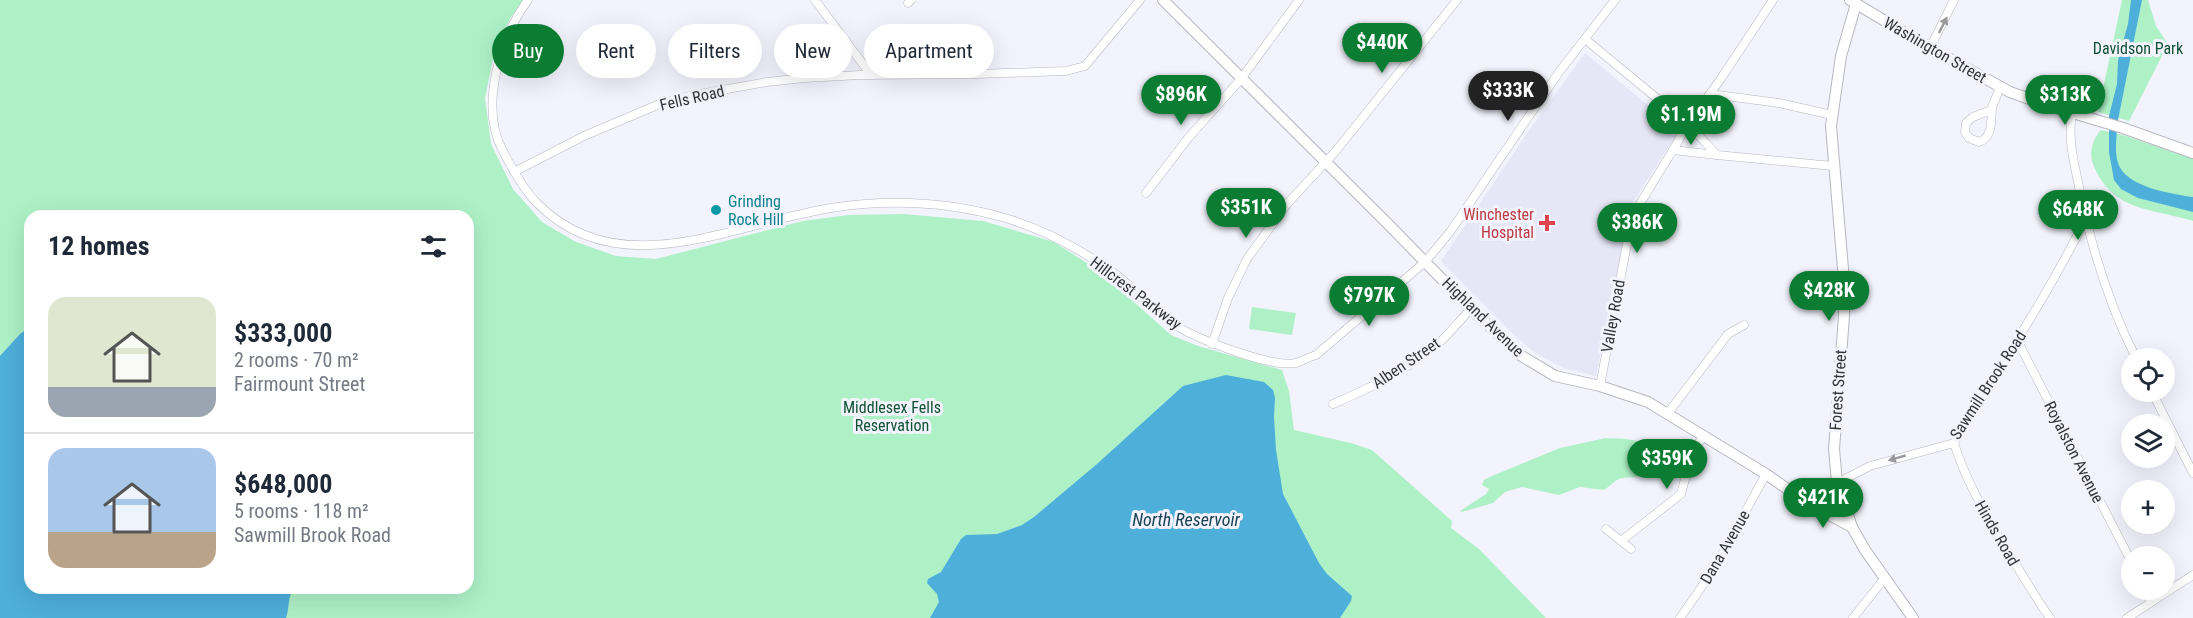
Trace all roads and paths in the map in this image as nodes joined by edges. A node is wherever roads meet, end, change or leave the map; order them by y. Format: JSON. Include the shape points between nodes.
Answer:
{"nodes":[{"id":1,"x":528,"y":0,"type":"edge"},
{"id":2,"x":815,"y":0,"type":"edge"},
{"id":3,"x":1140,"y":0,"type":"edge"},
{"id":4,"x":1163,"y":0,"type":"edge"},
{"id":5,"x":1299,"y":0,"type":"edge"},
{"id":6,"x":1457,"y":0,"type":"edge"},
{"id":7,"x":1615,"y":0,"type":"edge"},
{"id":8,"x":1773,"y":0,"type":"edge"},
{"id":9,"x":1954,"y":0,"type":"edge"},
{"id":10,"x":1854,"y":1,"type":"edge"},
{"id":11,"x":1585,"y":39,"type":"junction"},
{"id":12,"x":1930,"y":48,"type":"junction"},
{"id":13,"x":864,"y":66,"type":"edge"},
{"id":14,"x":994,"y":74,"type":"edge"},
{"id":15,"x":864,"y":75,"type":"edge"},
{"id":16,"x":1241,"y":78,"type":"junction"},
{"id":17,"x":2000,"y":87,"type":"junction"},
{"id":18,"x":1710,"y":94,"type":"junction"},
{"id":19,"x":1992,"y":108,"type":"junction"},
{"id":20,"x":2072,"y":113,"type":"junction"},
{"id":21,"x":1832,"y":115,"type":"junction"},
{"id":22,"x":1688,"y":124,"type":"junction"},
{"id":23,"x":1673,"y":150,"type":"junction"},
{"id":24,"x":2193,"y":153,"type":"edge"},
{"id":25,"x":1717,"y":155,"type":"junction"},
{"id":26,"x":1325,"y":162,"type":"junction"},
{"id":27,"x":1833,"y":166,"type":"junction"},
{"id":28,"x":514,"y":172,"type":"junction"},
{"id":29,"x":1146,"y":193,"type":"dead end"},
{"id":30,"x":2085,"y":220,"type":"junction"},
{"id":31,"x":1425,"y":262,"type":"junction"},
{"id":32,"x":1471,"y":309,"type":"junction"},
{"id":33,"x":1744,"y":325,"type":"dead end"},
{"id":34,"x":2017,"y":340,"type":"junction"},
{"id":35,"x":1212,"y":344,"type":"junction"},
{"id":36,"x":2132,"y":348,"type":"edge"},
{"id":37,"x":1600,"y":386,"type":"junction"},
{"id":38,"x":2157,"y":402,"type":"edge"},
{"id":39,"x":1333,"y":404,"type":"dead end"},
{"id":40,"x":1668,"y":413,"type":"junction"},
{"id":41,"x":1704,"y":435,"type":"junction"},
{"id":42,"x":1954,"y":443,"type":"junction"},
{"id":43,"x":2193,"y":473,"type":"edge"},
{"id":44,"x":1766,"y":474,"type":"junction"},
{"id":45,"x":1837,"y":483,"type":"junction"},
{"id":46,"x":1807,"y":503,"type":"junction"},
{"id":47,"x":1852,"y":527,"type":"junction"},
{"id":48,"x":1606,"y":529,"type":"dead end"},
{"id":49,"x":1621,"y":541,"type":"junction"},
{"id":50,"x":2123,"y":546,"type":"edge"},
{"id":51,"x":1631,"y":549,"type":"dead end"},
{"id":52,"x":2193,"y":575,"type":"edge"},
{"id":53,"x":1884,"y":579,"type":"junction"},
{"id":54,"x":2151,"y":602,"type":"joint"},
{"id":55,"x":1680,"y":618,"type":"edge"},
{"id":56,"x":1853,"y":618,"type":"edge"},
{"id":57,"x":1913,"y":618,"type":"edge"},
{"id":58,"x":2050,"y":618,"type":"edge"},
{"id":59,"x":2127,"y":618,"type":"edge"}],
"edges":[{"from":1,"to":28,"type":"street","name":"Hillcrest Parkway","via":[[504,42],[492,105],[498,142]]},
{"from":2,"to":13,"type":"street"},
{"from":3,"to":14,"type":"street","name":"Fells Road","via":[[1085,66],[1066,71]]},
{"from":4,"to":16,"type":"main road","name":"Highland Avenue"},
{"from":5,"to":16,"type":"street"},
{"from":6,"to":26,"type":"street"},
{"from":7,"to":11,"type":"street"},
{"from":8,"to":18,"type":"street","name":"Valley Road"},
{"from":12,"to":9,"type":"street","one_way":true},
{"from":10,"to":12,"type":"main road","name":"Washington Street"},
{"from":10,"to":21,"type":"main road","name":"Forest Street"},
{"from":11,"to":22,"type":"street"},
{"from":11,"to":31,"type":"street"},
{"from":12,"to":17,"type":"main road","name":"Washington Street"},
{"from":15,"to":28,"type":"street","name":"Fells Road","via":[[767,82],[694,94],[662,103],[584,136]]},
{"from":16,"to":26,"type":"main road","name":"Highland Avenue"},
{"from":16,"to":29,"type":"street"},
{"from":17,"to":19,"type":"street"},
{"from":17,"to":20,"type":"main road","name":"Washington Street"},
{"from":18,"to":21,"type":"street"},
{"from":18,"to":22,"type":"street","name":"Valley Road"},
{"from":19,"to":19,"type":"street","via":[[1968,121],[1965,132],[1969,138],[1978,142],[1987,137]]},
{"from":20,"to":24,"type":"main road","name":"Washington Street"},
{"from":20,"to":30,"type":"street","via":[[2071,139]]},
{"from":21,"to":27,"type":"main road","name":"Forest Street"},
{"from":22,"to":23,"type":"street","name":"Valley Road"},
{"from":22,"to":25,"type":"street"},
{"from":23,"to":25,"type":"street"},
{"from":23,"to":37,"type":"street","name":"Valley Road","via":[[1631,223]]},
{"from":25,"to":27,"type":"street"},
{"from":26,"to":31,"type":"main road","name":"Highland Avenue"},
{"from":26,"to":35,"type":"street","via":[[1287,204],[1247,259]]},
{"from":27,"to":45,"type":"main road","name":"Forest Street","via":[[1844,280],[1835,440]]},
{"from":28,"to":35,"type":"street","name":"Hillcrest Parkway","via":[[537,203],[568,228],[598,241],[635,246],[675,245],[780,218],[877,204],[940,205],[1006,218],[1048,233],[1112,271],[1175,325]]},
{"from":30,"to":34,"type":"street","name":"Sawmill Brook Road"},
{"from":30,"to":36,"type":"street","via":[[2105,284]]},
{"from":31,"to":32,"type":"main road","name":"Highland Avenue"},
{"from":31,"to":35,"type":"street","name":"Hillcrest Parkway","via":[[1316,355],[1295,363],[1266,360]]},
{"from":32,"to":37,"type":"main road","name":"Highland Avenue","via":[[1536,366]]},
{"from":32,"to":39,"type":"street","name":"Alben Street","via":[[1439,343],[1407,367]]},
{"from":33,"to":40,"type":"street","via":[[1728,333]]},
{"from":34,"to":42,"type":"street","name":"Sawmill Brook Road"},
{"from":34,"to":50,"type":"street","name":"Royalston Avenue"},
{"from":37,"to":40,"type":"main road","name":"Highland Avenue"},
{"from":38,"to":43,"type":"street"},
{"from":40,"to":41,"type":"main road","name":"Highland Avenue"},
{"from":41,"to":44,"type":"main road","name":"Highland Avenue"},
{"from":41,"to":49,"type":"street","via":[[1692,453],[1681,494]]},
{"from":42,"to":45,"type":"street","name":"Sawmill Brook Road","one_way":true,"via":[[1870,466]]},
{"from":42,"to":58,"type":"street","name":"Hinds Road","via":[[1977,500]]},
{"from":44,"to":46,"type":"main road","name":"Highland Avenue"},
{"from":44,"to":55,"type":"street","name":"Dana Avenue","via":[[1714,569]]},
{"from":45,"to":46,"type":"main road","via":[[1825,495]]},
{"from":45,"to":47,"type":"main road","name":"Forest Street"},
{"from":46,"to":47,"type":"main road","name":"Highland Avenue"},
{"from":47,"to":53,"type":"main road","name":"Forest Street"},
{"from":48,"to":49,"type":"street"},
{"from":49,"to":51,"type":"street"},
{"from":52,"to":54,"type":"street"},
{"from":53,"to":56,"type":"street"},
{"from":53,"to":57,"type":"main road","name":"Forest Street"},
{"from":54,"to":59,"type":"street"}]}
